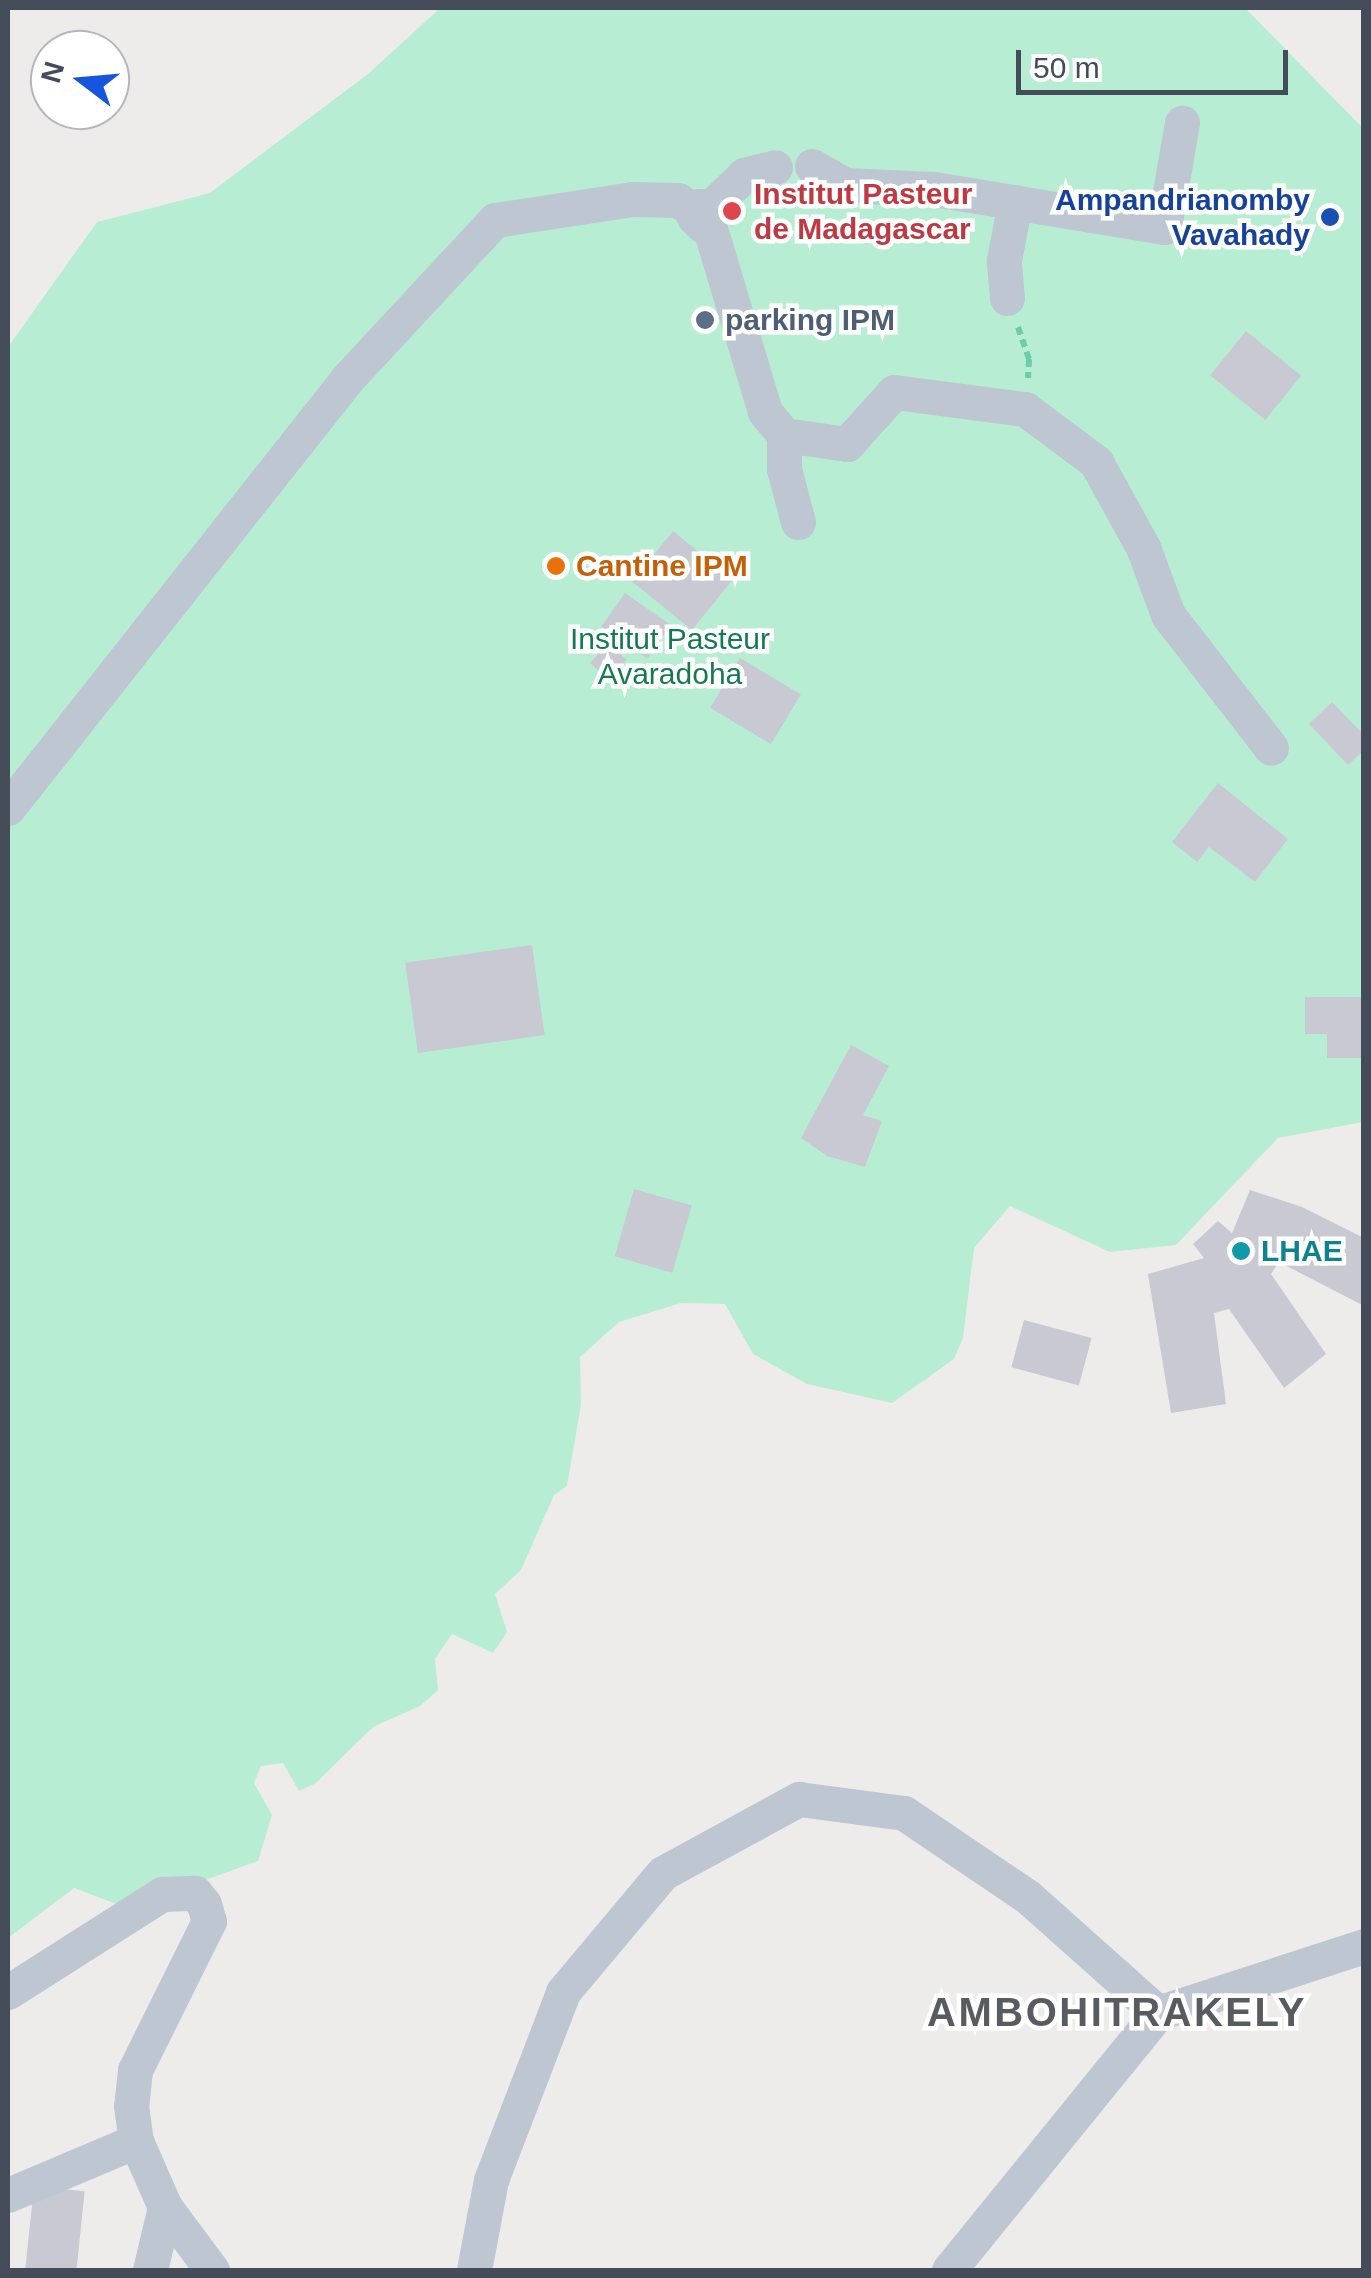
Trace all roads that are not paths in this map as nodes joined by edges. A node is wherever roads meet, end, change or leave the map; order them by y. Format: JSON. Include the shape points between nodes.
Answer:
{"nodes":[{"id":1,"x":1182,"y":123,"type":"dead end"},
{"id":2,"x":812,"y":166,"type":"dead end"},
{"id":3,"x":775,"y":168,"type":"dead end"},
{"id":4,"x":1016,"y":202,"type":"junction"},
{"id":5,"x":705,"y":214,"type":"junction"},
{"id":6,"x":1007,"y":298,"type":"road end"},
{"id":7,"x":784,"y":435,"type":"junction"},
{"id":8,"x":798,"y":522,"type":"dead end"},
{"id":9,"x":1271,"y":748,"type":"dead end"},
{"id":10,"x":8,"y":808,"type":"edge"},
{"id":11,"x":1364,"y":1946,"type":"edge"},
{"id":12,"x":8,"y":1992,"type":"edge"},
{"id":13,"x":1158,"y":2013,"type":"junction"},
{"id":14,"x":136,"y":2141,"type":"junction"},
{"id":15,"x":8,"y":2195,"type":"edge"},
{"id":16,"x":165,"y":2207,"type":"junction"},
{"id":17,"x":150,"y":2270,"type":"edge"},
{"id":18,"x":212,"y":2270,"type":"edge"},
{"id":19,"x":474,"y":2270,"type":"edge"},
{"id":20,"x":949,"y":2270,"type":"edge"}],
"edges":[{"from":1,"to":4,"type":"street","via":[[1164,228]]},
{"from":2,"to":4,"type":"street","via":[[845,185],[876,182]]},
{"from":3,"to":5,"type":"street","via":[[744,175]]},
{"from":4,"to":6,"type":"street","via":[[1004,260]]},
{"from":5,"to":7,"type":"street","via":[[765,412]]},
{"from":5,"to":10,"type":"street","via":[[678,200],[632,198],[495,220],[347,379]]},
{"from":7,"to":8,"type":"street","via":[[784,469]]},
{"from":7,"to":9,"type":"street","via":[[847,444],[894,392],[1025,409],[1096,462],[1143,547],[1168,615]]},
{"from":11,"to":13,"type":"street"},
{"from":12,"to":14,"type":"street","via":[[162,1894],[195,1894],[209,1921],[135,2070]]},
{"from":13,"to":19,"type":"street","via":[[1028,1897],[904,1812],[799,1799],[662,1873],[563,1992],[492,2180]]},
{"from":13,"to":20,"type":"street"},
{"from":14,"to":15,"type":"street"},
{"from":14,"to":16,"type":"street"},
{"from":16,"to":17,"type":"street"},
{"from":16,"to":18,"type":"street"}]}
